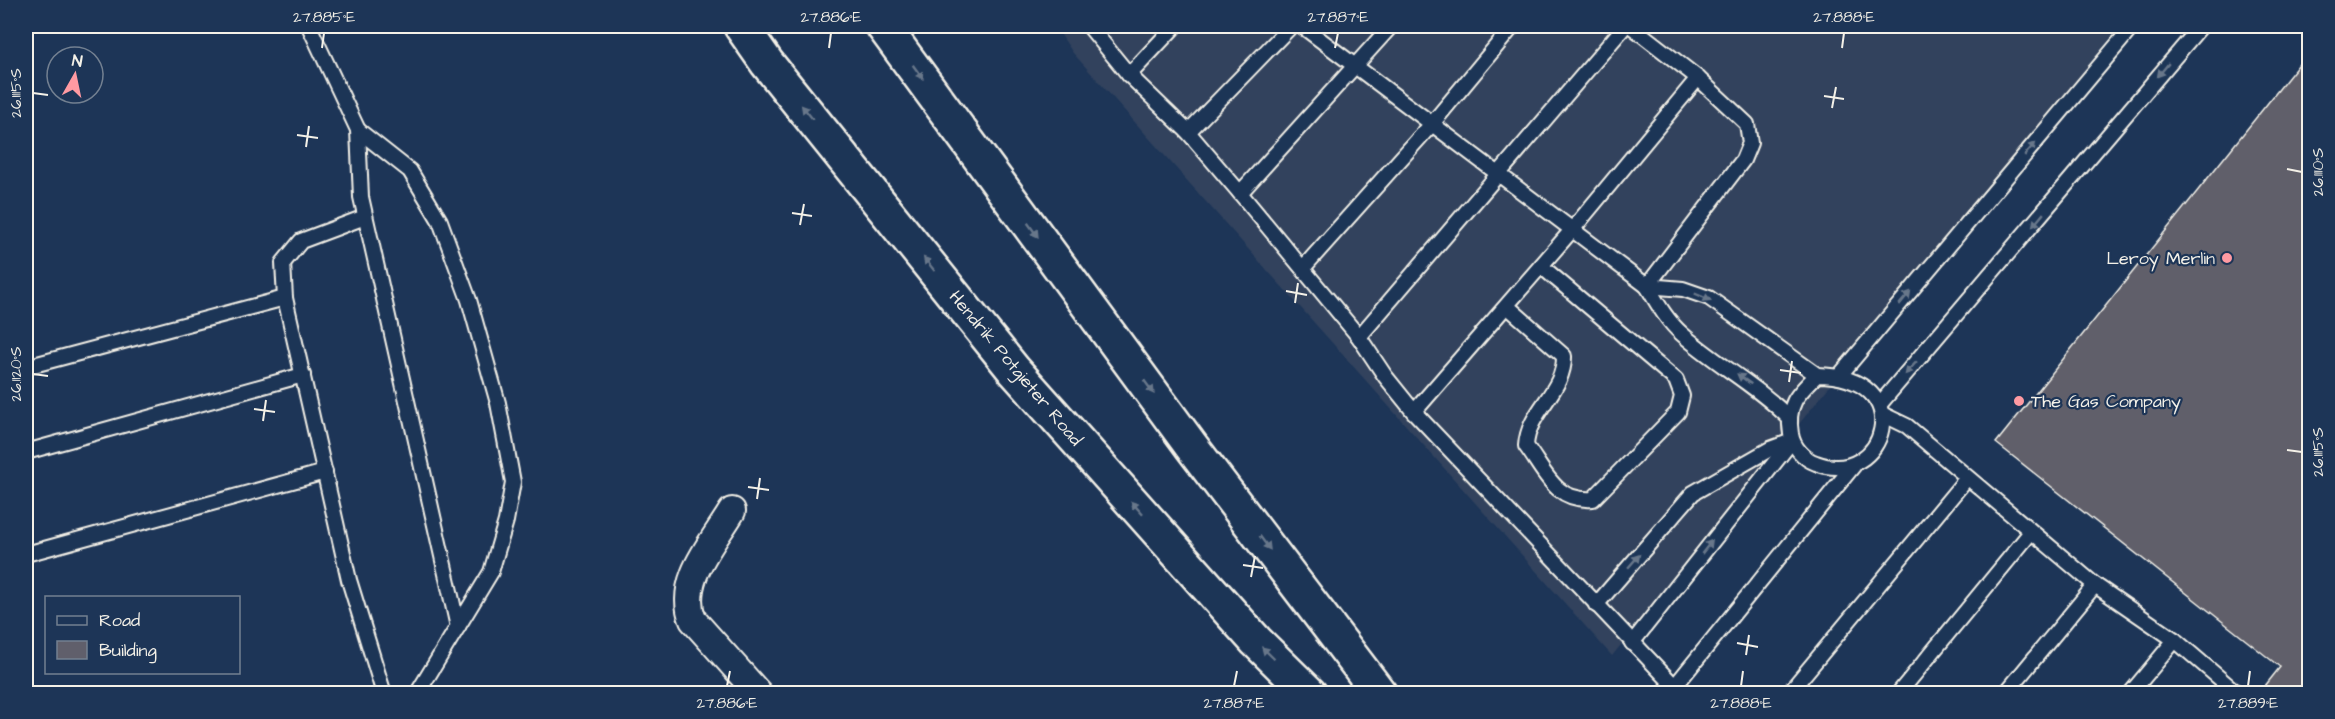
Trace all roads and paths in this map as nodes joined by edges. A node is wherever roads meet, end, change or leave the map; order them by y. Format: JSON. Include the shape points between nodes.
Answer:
{"nodes":[{"id":1,"x":309,"y":26,"type":"edge"},
{"id":2,"x":741,"y":26,"type":"edge"},
{"id":3,"x":883,"y":26,"type":"edge"},
{"id":4,"x":1089,"y":26,"type":"edge"},
{"id":5,"x":1175,"y":26,"type":"edge"},
{"id":6,"x":1291,"y":26,"type":"edge"},
{"id":7,"x":1302,"y":26,"type":"edge"},
{"id":8,"x":1390,"y":26,"type":"edge"},
{"id":9,"x":1513,"y":26,"type":"edge"},
{"id":10,"x":1625,"y":26,"type":"edge"},
{"id":11,"x":1631,"y":26,"type":"edge"},
{"id":12,"x":2133,"y":26,"type":"edge"},
{"id":13,"x":2201,"y":26,"type":"edge"},
{"id":14,"x":1354,"y":67,"type":"junction"},
{"id":15,"x":1129,"y":75,"type":"junction"},
{"id":16,"x":1698,"y":78,"type":"junction"},
{"id":17,"x":1431,"y":125,"type":"junction"},
{"id":18,"x":358,"y":130,"type":"junction"},
{"id":19,"x":1188,"y":132,"type":"junction"},
{"id":20,"x":1499,"y":176,"type":"junction"},
{"id":21,"x":1240,"y":193,"type":"junction"},
{"id":22,"x":365,"y":217,"type":"junction"},
{"id":23,"x":1572,"y":230,"type":"junction"},
{"id":24,"x":1541,"y":266,"type":"junction"},
{"id":25,"x":1303,"y":268,"type":"junction"},
{"id":26,"x":1647,"y":286,"type":"junction"},
{"id":27,"x":285,"y":298,"type":"junction"},
{"id":28,"x":1507,"y":306,"type":"junction"},
{"id":29,"x":1359,"y":337,"type":"junction"},
{"id":30,"x":26,"y":367,"type":"edge"},
{"id":31,"x":303,"y":375,"type":"junction"},
{"id":32,"x":1817,"y":375,"type":"junction"},
{"id":33,"x":1840,"y":375,"type":"junction"},
{"id":34,"x":1881,"y":409,"type":"junction"},
{"id":35,"x":1414,"y":412,"type":"junction"},
{"id":36,"x":1788,"y":417,"type":"junction"},
{"id":37,"x":1792,"y":441,"type":"junction"},
{"id":38,"x":26,"y":452,"type":"edge"},
{"id":39,"x":1854,"y":465,"type":"junction"},
{"id":40,"x":325,"y":472,"type":"junction"},
{"id":41,"x":1967,"y":478,"type":"junction"},
{"id":42,"x":732,"y":511,"type":"dead end"},
{"id":43,"x":2031,"y":532,"type":"junction"},
{"id":44,"x":26,"y":554,"type":"edge"},
{"id":45,"x":2095,"y":585,"type":"junction"},
{"id":46,"x":1596,"y":605,"type":"junction"},
{"id":47,"x":458,"y":627,"type":"junction"},
{"id":48,"x":2175,"y":640,"type":"junction"},
{"id":49,"x":1632,"y":642,"type":"junction"},
{"id":50,"x":1679,"y":690,"type":"edge"},
{"id":51,"x":384,"y":693,"type":"edge"},
{"id":52,"x":417,"y":693,"type":"edge"},
{"id":53,"x":759,"y":693,"type":"edge"},
{"id":54,"x":1310,"y":693,"type":"edge"},
{"id":55,"x":1380,"y":693,"type":"edge"},
{"id":56,"x":1788,"y":693,"type":"edge"},
{"id":57,"x":1898,"y":693,"type":"edge"},
{"id":58,"x":2005,"y":693,"type":"edge"},
{"id":59,"x":2130,"y":693,"type":"edge"},
{"id":60,"x":2238,"y":693,"type":"edge"}],
"edges":[{"from":1,"to":18,"type":"lane"},
{"from":54,"to":2,"type":"main road","name":"Hendrik Potgieter Road","one_way":true,"via":[[1256,641],[1014,369]]},
{"from":3,"to":55,"type":"main road","one_way":true,"via":[[1185,438]]},
{"from":4,"to":15,"type":"lane"},
{"from":5,"to":15,"type":"lane"},
{"from":6,"to":19,"type":"lane"},
{"from":7,"to":14,"type":"lane"},
{"from":8,"to":14,"type":"lane"},
{"from":9,"to":17,"type":"lane"},
{"from":10,"to":20,"type":"lane"},
{"from":11,"to":16,"type":"lane"},
{"from":33,"to":12,"type":"lane","one_way":true},
{"from":13,"to":34,"type":"lane","one_way":true},
{"from":14,"to":17,"type":"lane"},
{"from":14,"to":21,"type":"lane"},
{"from":15,"to":19,"type":"lane"},
{"from":16,"to":23,"type":"lane"},
{"from":16,"to":26,"type":"lane","via":[[1747,124],[1750,143],[1743,160]]},
{"from":17,"to":20,"type":"lane"},
{"from":17,"to":25,"type":"lane"},
{"from":18,"to":22,"type":"lane"},
{"from":18,"to":47,"type":"lane","via":[[410,171],[440,221],[469,300],[498,404],[513,482],[491,572]]},
{"from":19,"to":21,"type":"lane"},
{"from":20,"to":23,"type":"lane"},
{"from":20,"to":29,"type":"lane"},
{"from":21,"to":25,"type":"lane"},
{"from":22,"to":27,"type":"lane","via":[[301,241],[283,263]]},
{"from":22,"to":47,"type":"lane"},
{"from":23,"to":24,"type":"lane"},
{"from":23,"to":26,"type":"lane"},
{"from":24,"to":28,"type":"lane"},
{"from":24,"to":28,"type":"lane","via":[[1676,380],[1682,396],[1678,412],[1593,500],[1576,501],[1559,492],[1526,446],[1532,422],[1560,382],[1564,356]]},
{"from":25,"to":29,"type":"lane"},
{"from":26,"to":32,"type":"lane","one_way":true,"via":[[1683,289],[1709,298]]},
{"from":36,"to":26,"type":"lane","one_way":true,"via":[[1767,396],[1682,334],[1661,311]]},
{"from":27,"to":30,"type":"lane"},
{"from":27,"to":31,"type":"lane"},
{"from":28,"to":35,"type":"lane"},
{"from":29,"to":35,"type":"lane"},
{"from":31,"to":38,"type":"lane"},
{"from":31,"to":40,"type":"lane"},
{"from":32,"to":33,"type":"lane"},
{"from":32,"to":36,"type":"lane","via":[[1797,394]]},
{"from":33,"to":34,"type":"lane","via":[[1863,384]]},
{"from":34,"to":39,"type":"lane","via":[[1882,427],[1873,450]]},
{"from":34,"to":41,"type":"lane","via":[[1907,426]]},
{"from":35,"to":46,"type":"lane"},
{"from":36,"to":37,"type":"lane"},
{"from":37,"to":39,"type":"lane","via":[[1807,460],[1830,468]]},
{"from":46,"to":37,"type":"lane","one_way":true,"via":[[1693,493],[1770,449]]},
{"from":49,"to":37,"type":"lane","one_way":true},
{"from":39,"to":50,"type":"lane"},
{"from":40,"to":44,"type":"lane"},
{"from":40,"to":51,"type":"lane","via":[[349,580]]},
{"from":41,"to":43,"type":"lane"},
{"from":41,"to":56,"type":"lane"},
{"from":42,"to":53,"type":"street","via":[[691,579],[688,609],[693,620]]},
{"from":43,"to":45,"type":"lane"},
{"from":43,"to":57,"type":"lane"},
{"from":45,"to":48,"type":"lane"},
{"from":45,"to":58,"type":"lane"},
{"from":46,"to":49,"type":"lane"},
{"from":47,"to":52,"type":"lane"},
{"from":48,"to":59,"type":"lane"},
{"from":48,"to":60,"type":"lane"},
{"from":49,"to":50,"type":"lane"}]}
